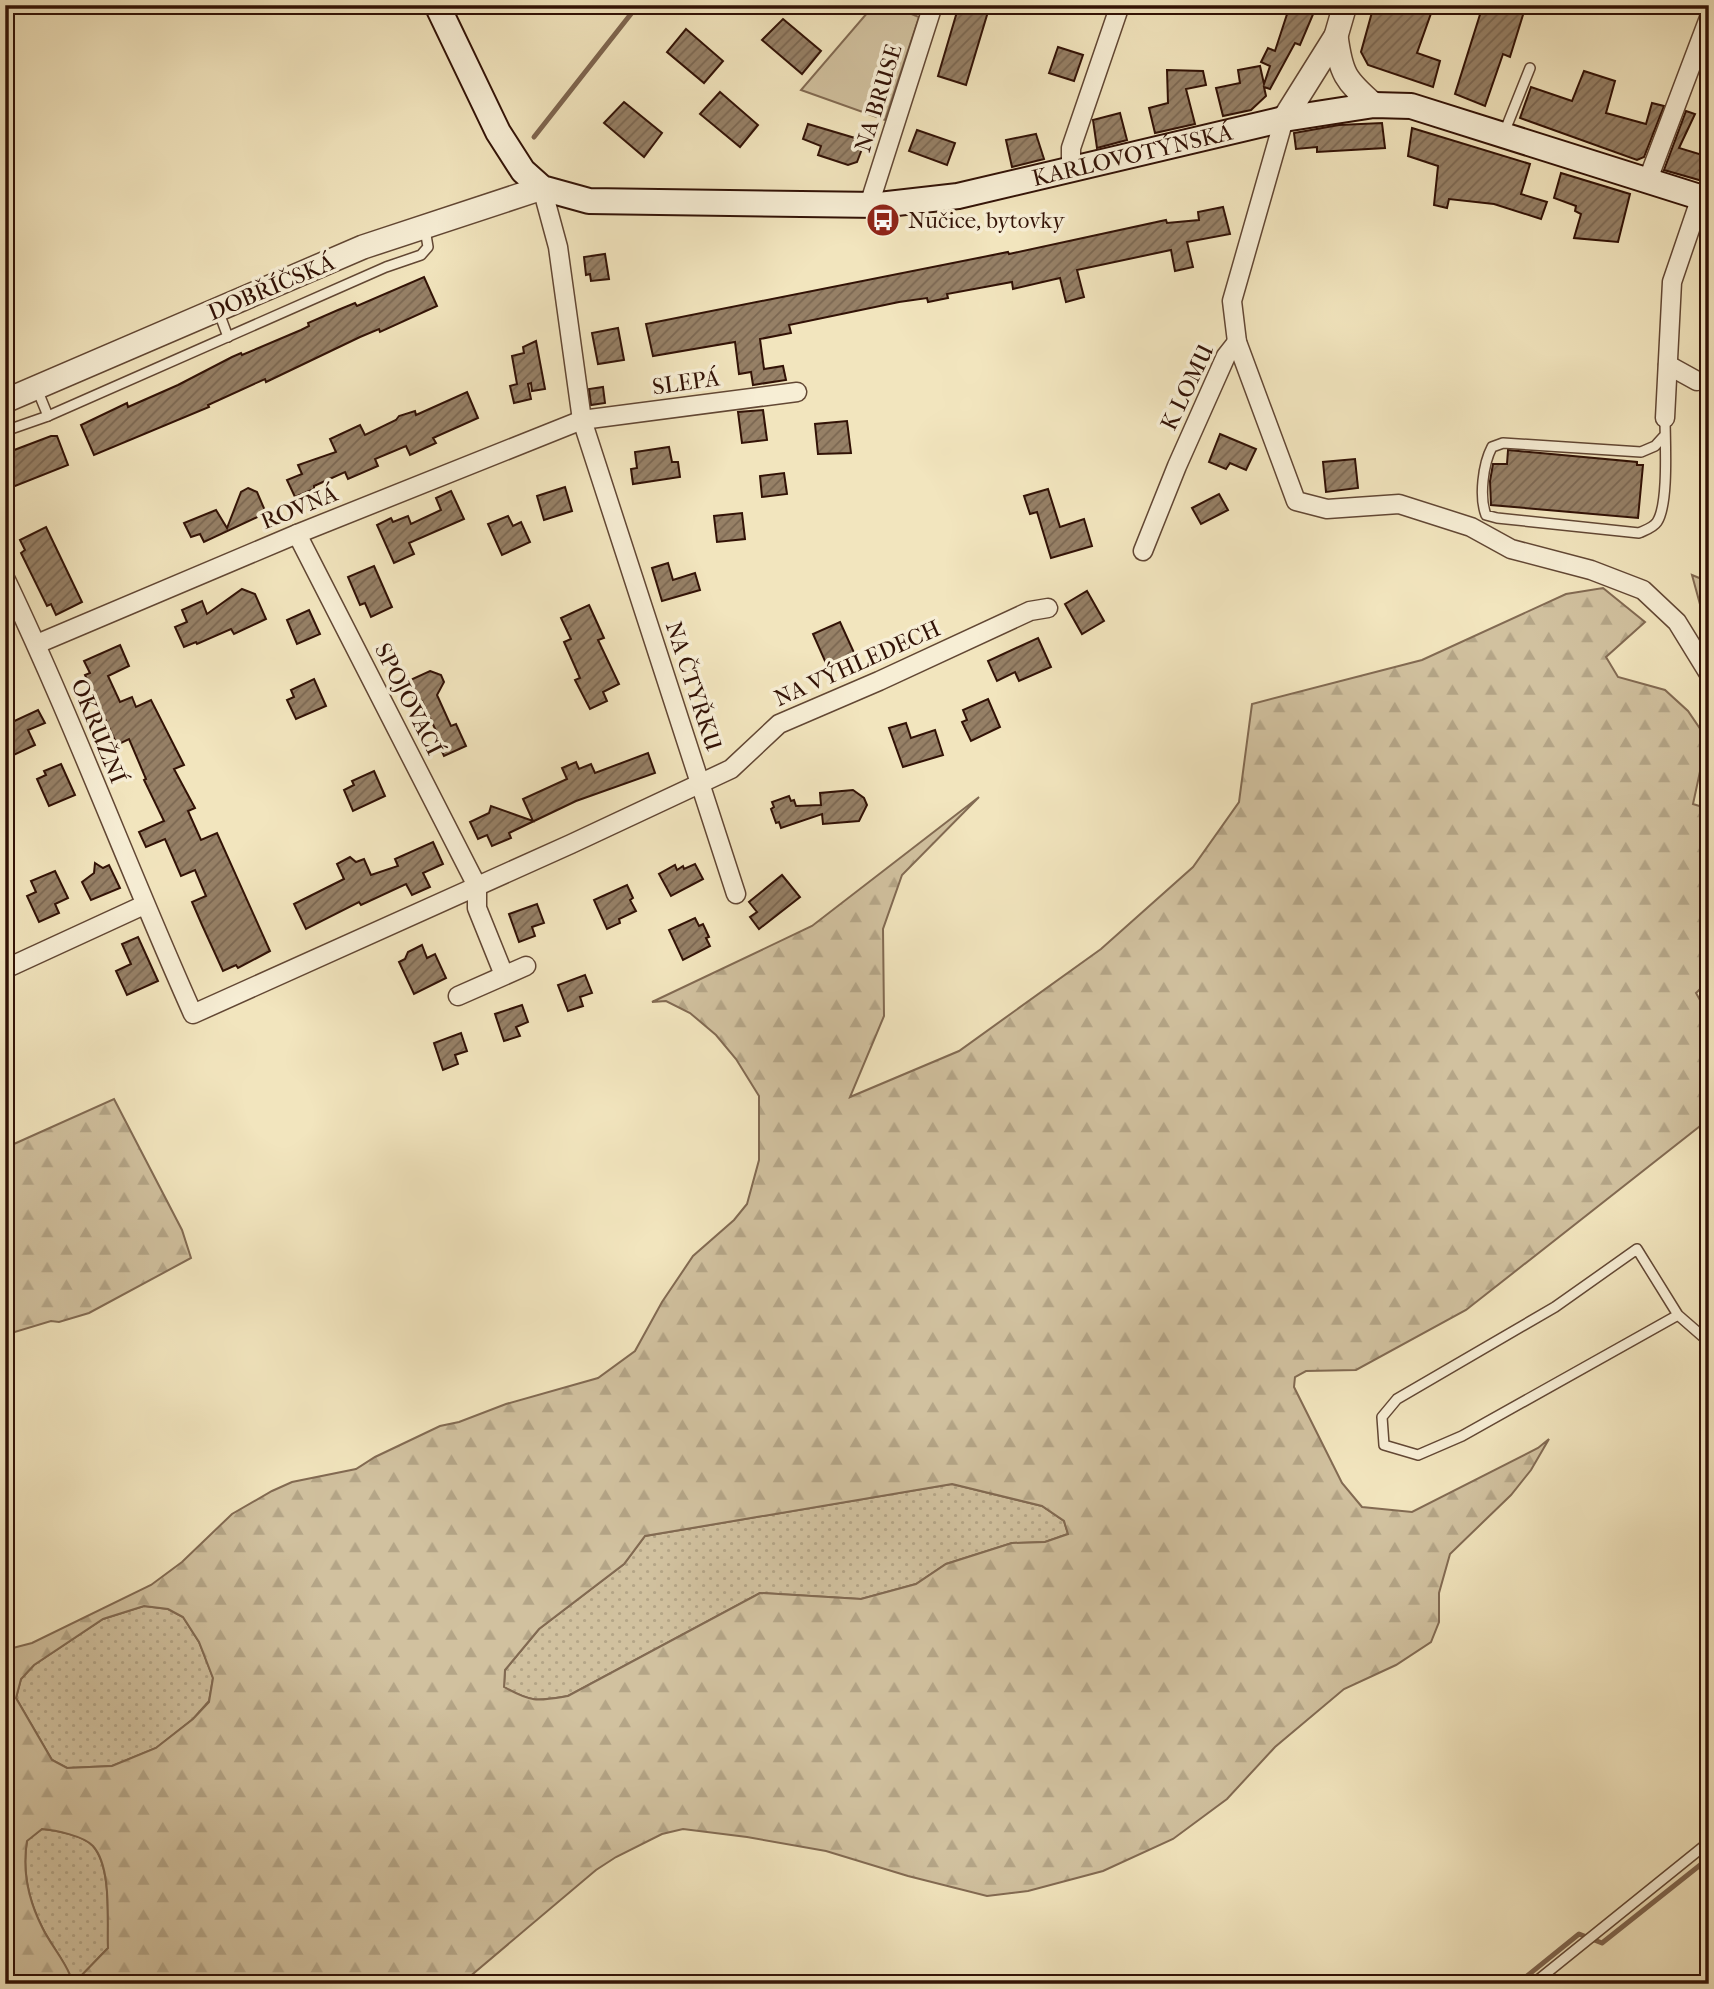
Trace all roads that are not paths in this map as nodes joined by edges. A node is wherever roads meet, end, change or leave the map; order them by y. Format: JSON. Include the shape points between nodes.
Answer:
{"nodes":[{"id":1,"x":437,"y":5,"type":"edge"},
{"id":2,"x":933,"y":5,"type":"edge"},
{"id":3,"x":1120,"y":5,"type":"edge"},
{"id":4,"x":1345,"y":5,"type":"edge"},
{"id":5,"x":1709,"y":18,"type":"edge"},
{"id":6,"x":1336,"y":36,"type":"junction"},
{"id":7,"x":1530,"y":68,"type":"dead end"},
{"id":8,"x":1374,"y":105,"type":"junction"},
{"id":9,"x":1284,"y":118,"type":"junction"},
{"id":10,"x":1504,"y":134,"type":"junction"},
{"id":11,"x":1071,"y":169,"type":"junction"},
{"id":12,"x":1647,"y":182,"type":"junction"},
{"id":13,"x":542,"y":188,"type":"junction"},
{"id":14,"x":1705,"y":199,"type":"edge"},
{"id":15,"x":869,"y":205,"type":"junction"},
{"id":16,"x":424,"y":225,"type":"junction"},
{"id":17,"x":218,"y":310,"type":"junction"},
{"id":18,"x":228,"y":337,"type":"junction"},
{"id":19,"x":1237,"y":342,"type":"junction"},
{"id":20,"x":1668,"y":365,"type":"junction"},
{"id":21,"x":1703,"y":385,"type":"edge"},
{"id":22,"x":37,"y":387,"type":"junction"},
{"id":23,"x":797,"y":392,"type":"dead end"},
{"id":24,"x":5,"y":401,"type":"edge"},
{"id":25,"x":48,"y":416,"type":"junction"},
{"id":26,"x":582,"y":420,"type":"junction"},
{"id":27,"x":1665,"y":426,"type":"junction"},
{"id":28,"x":5,"y":431,"type":"edge"},
{"id":29,"x":297,"y":534,"type":"junction"},
{"id":30,"x":1143,"y":551,"type":"dead end"},
{"id":31,"x":5,"y":578,"type":"edge"},
{"id":32,"x":1048,"y":608,"type":"dead end"},
{"id":33,"x":37,"y":644,"type":"junction"},
{"id":34,"x":1709,"y":674,"type":"edge"},
{"id":35,"x":699,"y":782,"type":"junction"},
{"id":36,"x":477,"y":886,"type":"junction"},
{"id":37,"x":736,"y":894,"type":"dead end"},
{"id":38,"x":144,"y":905,"type":"junction"},
{"id":39,"x":526,"y":966,"type":"dead end"},
{"id":40,"x":5,"y":969,"type":"edge"},
{"id":41,"x":504,"y":975,"type":"junction"},
{"id":42,"x":458,"y":996,"type":"dead end"},
{"id":43,"x":192,"y":1014,"type":"joint"},
{"id":44,"x":1678,"y":1315,"type":"junction"},
{"id":45,"x":1709,"y":1342,"type":"edge"},
{"id":46,"x":1709,"y":1842,"type":"edge"},
{"id":47,"x":1533,"y":1984,"type":"edge"}],
"edges":[{"from":1,"to":13,"type":"main road","via":[[498,132],[523,171]]},
{"from":2,"to":15,"type":"street","name":"NA BRUSE"},
{"from":3,"to":11,"type":"street","via":[[1071,149]]},
{"from":4,"to":6,"type":"street"},
{"from":5,"to":12,"type":"street"},
{"from":6,"to":8,"type":"street","via":[[1340,66],[1354,88]]},
{"from":6,"to":9,"type":"street"},
{"from":7,"to":10,"type":"lane"},
{"from":8,"to":9,"type":"main road","name":"KARLOVOTÝNSKÁ"},
{"from":8,"to":10,"type":"main road","name":"KARLOVOTÝNSKÁ","via":[[1412,106]]},
{"from":9,"to":11,"type":"main road","name":"KARLOVOTÝNSKÁ"},
{"from":9,"to":19,"type":"street","name":"K LOMU","via":[[1232,301]]},
{"from":10,"to":12,"type":"main road","name":"KARLOVOTÝNSKÁ"},
{"from":11,"to":15,"type":"main road","name":"KARLOVOTÝNSKÁ","via":[[958,196]]},
{"from":12,"to":14,"type":"main road","name":"KARLOVOTÝNSKÁ"},
{"from":13,"to":15,"type":"main road","name":"KARLOVOTÝNSKÁ","via":[[589,201]]},
{"from":13,"to":16,"type":"street","name":"DOBŘÍČSKÁ"},
{"from":13,"to":26,"type":"street","name":"NA ČTYŘKU","via":[[558,247]]},
{"from":14,"to":20,"type":"street","via":[[1672,282]]},
{"from":16,"to":17,"type":"street","name":"DOBŘÍČSKÁ"},
{"from":16,"to":18,"type":"lane","via":[[428,247],[421,255]]},
{"from":17,"to":18,"type":"lane"},
{"from":17,"to":22,"type":"street","name":"DOBŘÍČSKÁ"},
{"from":18,"to":25,"type":"lane"},
{"from":19,"to":30,"type":"street","name":"K LOMU","via":[[1215,380]]},
{"from":19,"to":34,"type":"street","via":[[1296,501],[1327,509],[1399,504],[1471,527],[1511,549],[1591,570],[1643,590],[1677,622]]},
{"from":20,"to":21,"type":"street"},
{"from":20,"to":27,"type":"street"},
{"from":22,"to":24,"type":"street","name":"DOBŘÍČSKÁ"},
{"from":22,"to":25,"type":"lane"},
{"from":23,"to":26,"type":"street","name":"SLEPÁ"},
{"from":25,"to":28,"type":"lane"},
{"from":26,"to":29,"type":"street","name":"ROVNÁ"},
{"from":26,"to":35,"type":"street","name":"NA ČTYŘKU"},
{"from":27,"to":27,"type":"lane","via":[[1663,511],[1655,525],[1639,533],[1486,515],[1482,505],[1492,447],[1503,443],[1641,452],[1655,446]]},
{"from":29,"to":33,"type":"street","name":"ROVNÁ"},
{"from":29,"to":36,"type":"street","name":"SPOJOVACÍ"},
{"from":31,"to":33,"type":"street","name":"OKRUŽNÍ"},
{"from":32,"to":35,"type":"street","name":"NA VÝHLEDECH","via":[[1030,611],[779,724],[731,769]]},
{"from":33,"to":38,"type":"street","name":"OKRUŽNÍ"},
{"from":35,"to":36,"type":"street","name":"NA ČTYŘKU"},
{"from":35,"to":37,"type":"street"},
{"from":36,"to":41,"type":"street","name":"SPOJOVACÍ","via":[[477,908]]},
{"from":36,"to":43,"type":"street","name":"NA ČTYŘKU"},
{"from":38,"to":40,"type":"street"},
{"from":38,"to":43,"type":"street","name":"OKRUŽNÍ"},
{"from":39,"to":41,"type":"street"},
{"from":41,"to":42,"type":"street"},
{"from":44,"to":44,"type":"lane","via":[[1429,1451],[1418,1455],[1384,1446],[1382,1417],[1397,1399],[1555,1307],[1637,1249]]},
{"from":44,"to":45,"type":"lane"},
{"from":46,"to":47,"type":"lane"}]}
